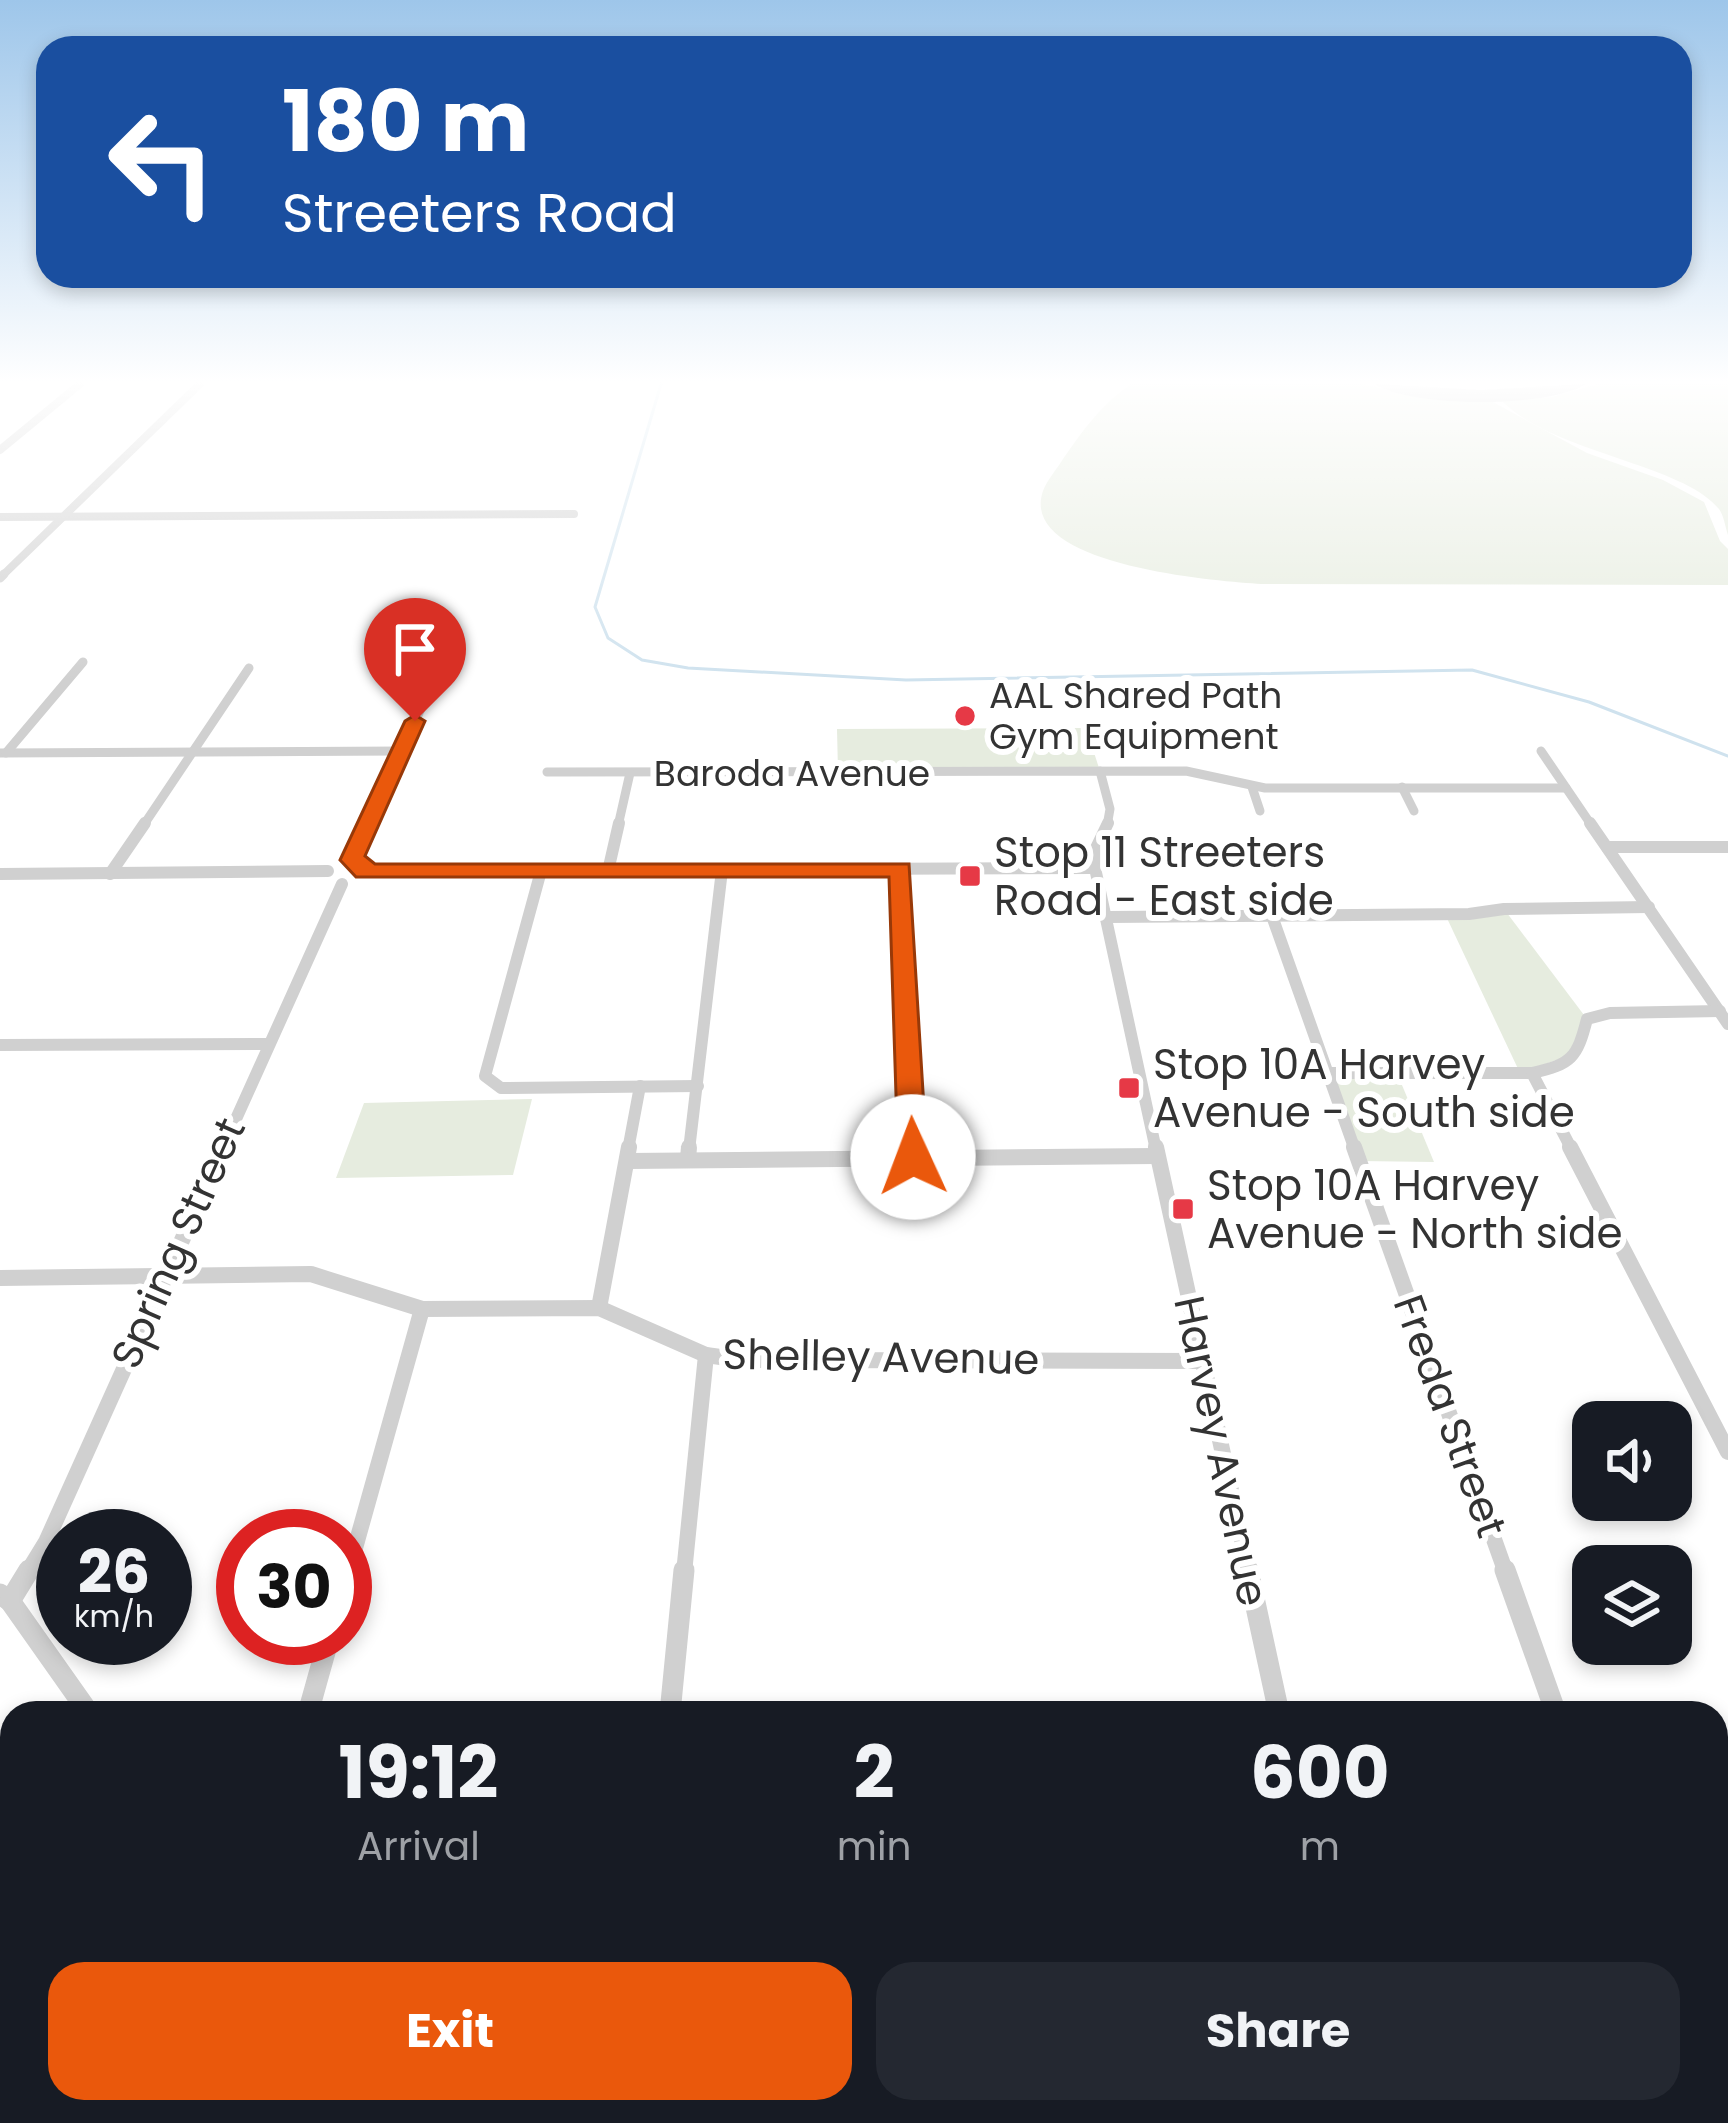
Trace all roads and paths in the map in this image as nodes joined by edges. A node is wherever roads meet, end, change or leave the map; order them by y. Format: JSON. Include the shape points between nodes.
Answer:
{"nodes":[{"id":1,"x":97,"y":483,"type":"edge"},
{"id":2,"x":574,"y":514,"type":"dead end"},
{"id":3,"x":63,"y":516,"type":"junction"},
{"id":4,"x":0,"y":517,"type":"edge"},
{"id":5,"x":0,"y":578,"type":"edge"},
{"id":6,"x":83,"y":662,"type":"dead end"},
{"id":7,"x":442,"y":662,"type":"dead end"},
{"id":8,"x":249,"y":668,"type":"dead end"},
{"id":9,"x":402,"y":751,"type":"junction"},
{"id":10,"x":1541,"y":751,"type":"dead end"},
{"id":11,"x":194,"y":752,"type":"junction"},
{"id":12,"x":3,"y":753,"type":"edge"},
{"id":13,"x":1100,"y":771,"type":"junction"},
{"id":14,"x":547,"y":772,"type":"dead end"},
{"id":15,"x":630,"y":773,"type":"junction"},
{"id":16,"x":1402,"y":787,"type":"junction"},
{"id":17,"x":1252,"y":788,"type":"junction"},
{"id":18,"x":1566,"y":788,"type":"junction"},
{"id":19,"x":1260,"y":811,"type":"dead end"},
{"id":20,"x":1414,"y":811,"type":"dead end"},
{"id":21,"x":1606,"y":847,"type":"junction"},
{"id":22,"x":1728,"y":847,"type":"edge"},
{"id":23,"x":352,"y":860,"type":"junction"},
{"id":24,"x":1095,"y":868,"type":"junction"},
{"id":25,"x":722,"y":870,"type":"junction"},
{"id":26,"x":901,"y":870,"type":"junction"},
{"id":27,"x":542,"y":871,"type":"junction"},
{"id":28,"x":608,"y":871,"type":"junction"},
{"id":29,"x":364,"y":872,"type":"junction"},
{"id":30,"x":0,"y":874,"type":"edge"},
{"id":31,"x":110,"y":874,"type":"junction"},
{"id":32,"x":335,"y":877,"type":"junction"},
{"id":33,"x":1649,"y":907,"type":"junction"},
{"id":34,"x":1271,"y":916,"type":"junction"},
{"id":35,"x":1108,"y":917,"type":"junction"},
{"id":36,"x":1724,"y":1018,"type":"edge"},
{"id":37,"x":268,"y":1044,"type":"junction"},
{"id":38,"x":0,"y":1046,"type":"edge"},
{"id":39,"x":1328,"y":1073,"type":"junction"},
{"id":40,"x":1532,"y":1073,"type":"junction"},
{"id":41,"x":698,"y":1086,"type":"junction"},
{"id":42,"x":640,"y":1087,"type":"junction"},
{"id":43,"x":1156,"y":1156,"type":"junction"},
{"id":44,"x":913,"y":1157,"type":"junction"},
{"id":45,"x":688,"y":1159,"type":"junction"},
{"id":46,"x":629,"y":1160,"type":"junction"},
{"id":47,"x":162,"y":1277,"type":"junction"},
{"id":48,"x":0,"y":1278,"type":"edge"},
{"id":49,"x":599,"y":1308,"type":"junction"},
{"id":50,"x":422,"y":1310,"type":"junction"},
{"id":51,"x":706,"y":1355,"type":"junction"},
{"id":52,"x":1201,"y":1361,"type":"junction"},
{"id":53,"x":1728,"y":1451,"type":"edge"},
{"id":54,"x":366,"y":1509,"type":"edge"},
{"id":55,"x":5,"y":1598,"type":"edge"},
{"id":56,"x":321,"y":1665,"type":"edge"},
{"id":57,"x":80,"y":1701,"type":"edge"},
{"id":58,"x":311,"y":1701,"type":"edge"},
{"id":59,"x":671,"y":1701,"type":"edge"},
{"id":60,"x":1276,"y":1701,"type":"edge"},
{"id":61,"x":1552,"y":1701,"type":"edge"}],
"edges":[{"from":1,"to":3,"type":"street"},
{"from":2,"to":3,"type":"street"},
{"from":3,"to":4,"type":"street"},
{"from":3,"to":5,"type":"street"},
{"from":6,"to":12,"type":"street"},
{"from":7,"to":9,"type":"street"},
{"from":8,"to":11,"type":"street"},
{"from":9,"to":11,"type":"street"},
{"from":9,"to":23,"type":"street"},
{"from":10,"to":18,"type":"street"},
{"from":11,"to":12,"type":"street"},
{"from":11,"to":31,"type":"street"},
{"from":13,"to":15,"type":"street","name":"Baroda Avenue"},
{"from":13,"to":17,"type":"street","name":"Baroda Avenue","via":[[1186,770]]},
{"from":13,"to":24,"type":"street","name":"Harvey Avenue","via":[[1110,809],[1092,853]]},
{"from":14,"to":15,"type":"street","name":"Baroda Avenue"},
{"from":15,"to":28,"type":"street"},
{"from":16,"to":17,"type":"street","name":"Baroda Avenue"},
{"from":16,"to":18,"type":"street","name":"Baroda Avenue"},
{"from":16,"to":20,"type":"street"},
{"from":17,"to":19,"type":"street"},
{"from":18,"to":21,"type":"street"},
{"from":21,"to":22,"type":"street"},
{"from":21,"to":33,"type":"street"},
{"from":23,"to":29,"type":"street"},
{"from":23,"to":32,"type":"street"},
{"from":24,"to":26,"type":"street"},
{"from":24,"to":35,"type":"street","name":"Harvey Avenue"},
{"from":25,"to":26,"type":"street"},
{"from":25,"to":28,"type":"street"},
{"from":25,"to":41,"type":"street"},
{"from":26,"to":44,"type":"street"},
{"from":27,"to":28,"type":"street"},
{"from":27,"to":29,"type":"street"},
{"from":27,"to":42,"type":"street","via":[[484,1076],[501,1088]]},
{"from":29,"to":32,"type":"street"},
{"from":30,"to":31,"type":"street"},
{"from":31,"to":32,"type":"street"},
{"from":32,"to":37,"type":"street","name":"Spring Street"},
{"from":33,"to":34,"type":"street"},
{"from":33,"to":36,"type":"street"},
{"from":34,"to":35,"type":"street"},
{"from":34,"to":39,"type":"street","name":"Freda Street"},
{"from":35,"to":43,"type":"street","name":"Harvey Avenue"},
{"from":36,"to":40,"type":"street","via":[[1587,1019],[1579,1052]]},
{"from":37,"to":38,"type":"street"},
{"from":37,"to":47,"type":"street","name":"Spring Street"},
{"from":39,"to":40,"type":"street"},
{"from":39,"to":61,"type":"street","name":"Freda Street"},
{"from":40,"to":53,"type":"street"},
{"from":41,"to":42,"type":"street"},
{"from":41,"to":45,"type":"street"},
{"from":42,"to":46,"type":"street"},
{"from":43,"to":44,"type":"street"},
{"from":43,"to":52,"type":"street","name":"Harvey Avenue"},
{"from":44,"to":45,"type":"street"},
{"from":45,"to":46,"type":"street"},
{"from":46,"to":49,"type":"street"},
{"from":47,"to":48,"type":"street","name":"Shelley Avenue"},
{"from":47,"to":50,"type":"street","name":"Shelley Avenue","via":[[311,1274]]},
{"from":47,"to":55,"type":"street","name":"Spring Street","via":[[46,1542]]},
{"from":49,"to":50,"type":"street","name":"Shelley Avenue"},
{"from":49,"to":51,"type":"street","name":"Shelley Avenue"},
{"from":50,"to":54,"type":"street"},
{"from":51,"to":52,"type":"street","name":"Shelley Avenue"},
{"from":51,"to":59,"type":"street"},
{"from":52,"to":60,"type":"street","name":"Harvey Avenue"},
{"from":55,"to":57,"type":"street"},
{"from":56,"to":58,"type":"street"}]}
